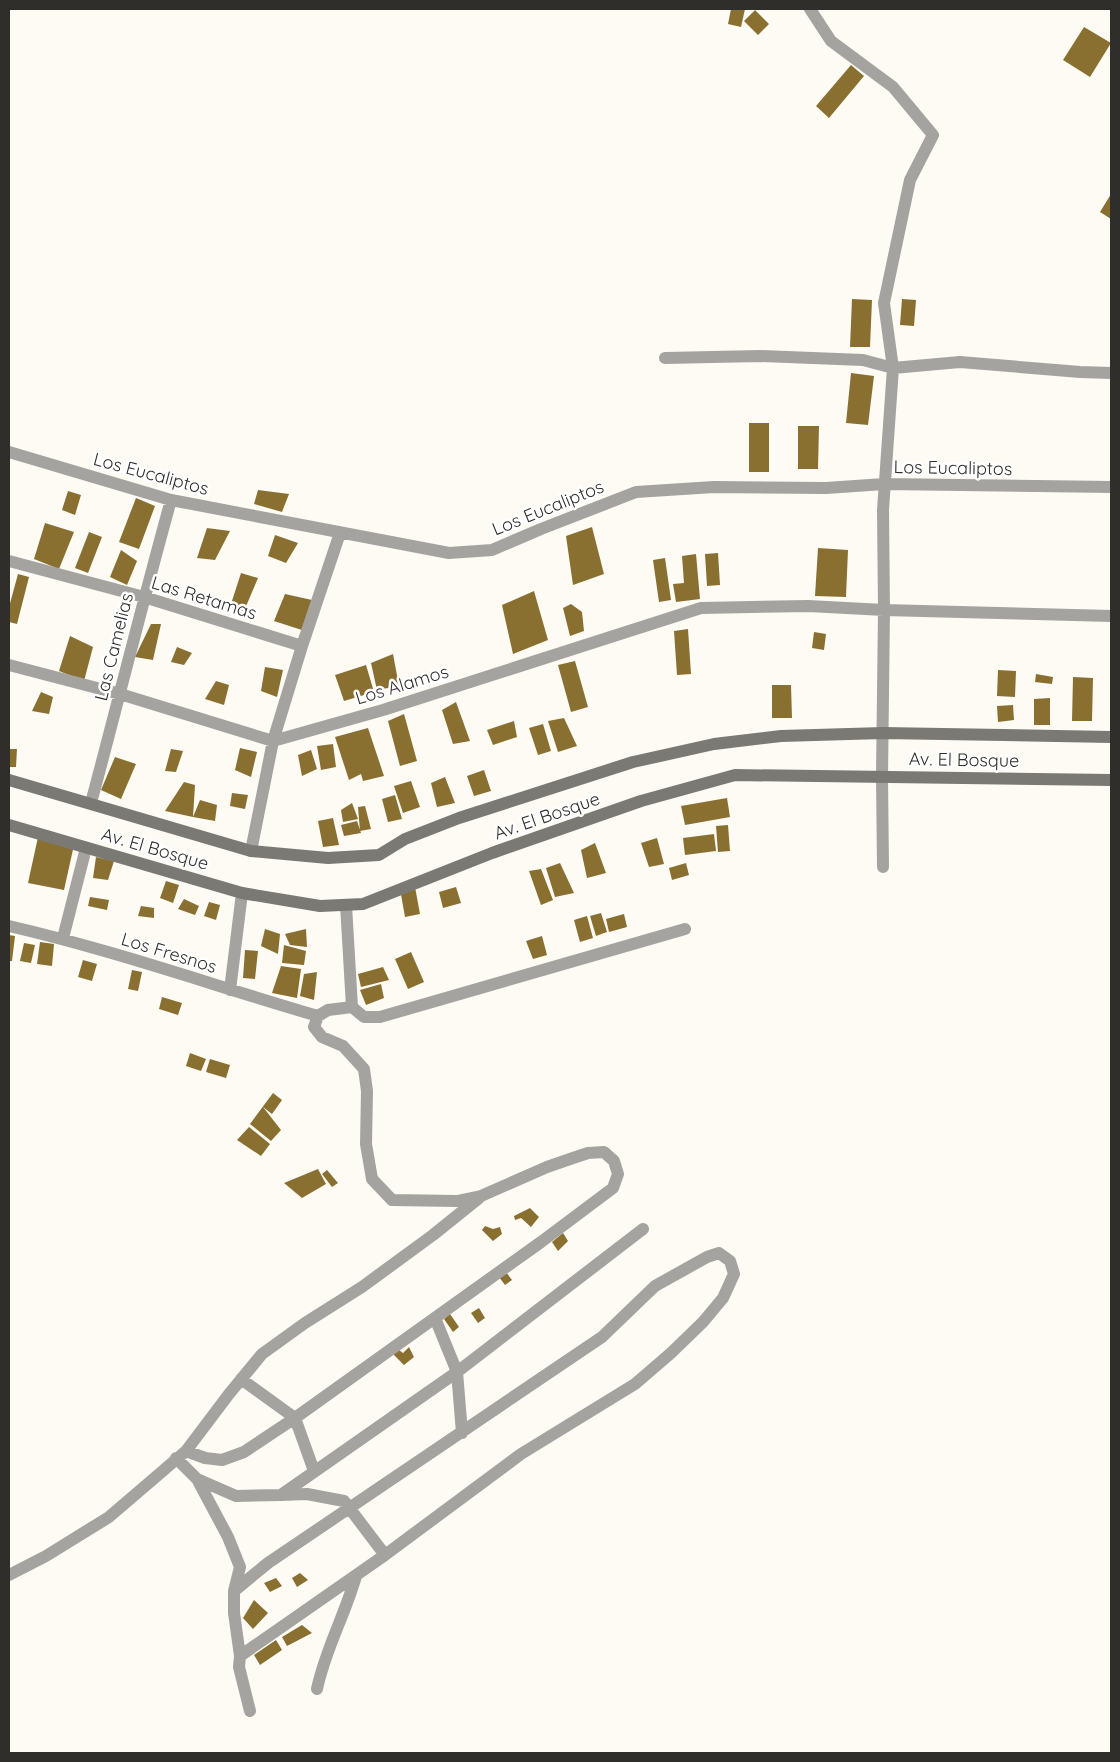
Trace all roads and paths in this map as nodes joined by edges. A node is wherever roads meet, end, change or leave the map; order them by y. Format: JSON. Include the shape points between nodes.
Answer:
{"nodes":[{"id":1,"x":810,"y":9,"type":"edge"},
{"id":2,"x":665,"y":358,"type":"dead end"},
{"id":3,"x":893,"y":368,"type":"junction"},
{"id":4,"x":1111,"y":373,"type":"edge"},
{"id":5,"x":9,"y":452,"type":"edge"},
{"id":6,"x":884,"y":484,"type":"junction"},
{"id":7,"x":1111,"y":487,"type":"edge"},
{"id":8,"x":171,"y":500,"type":"junction"},
{"id":9,"x":340,"y":532,"type":"junction"},
{"id":10,"x":9,"y":561,"type":"edge"},
{"id":11,"x":144,"y":597,"type":"junction"},
{"id":12,"x":884,"y":610,"type":"junction"},
{"id":13,"x":1111,"y":616,"type":"edge"},
{"id":14,"x":302,"y":646,"type":"junction"},
{"id":15,"x":9,"y":665,"type":"edge"},
{"id":16,"x":120,"y":694,"type":"junction"},
{"id":17,"x":883,"y":733,"type":"junction"},
{"id":18,"x":1111,"y":737,"type":"edge"},
{"id":19,"x":273,"y":741,"type":"junction"},
{"id":20,"x":882,"y":777,"type":"junction"},
{"id":21,"x":9,"y":780,"type":"edge"},
{"id":22,"x":1111,"y":780,"type":"edge"},
{"id":23,"x":91,"y":803,"type":"junction"},
{"id":24,"x":9,"y":825,"type":"edge"},
{"id":25,"x":86,"y":848,"type":"junction"},
{"id":26,"x":251,"y":851,"type":"junction"},
{"id":27,"x":883,"y":867,"type":"dead end"},
{"id":28,"x":242,"y":893,"type":"junction"},
{"id":29,"x":346,"y":905,"type":"junction"},
{"id":30,"x":9,"y":926,"type":"edge"},
{"id":31,"x":685,"y":929,"type":"dead end"},
{"id":32,"x":63,"y":938,"type":"junction"},
{"id":33,"x":230,"y":990,"type":"junction"},
{"id":34,"x":352,"y":1007,"type":"junction"},
{"id":35,"x":318,"y":1016,"type":"junction"},
{"id":36,"x":481,"y":1196,"type":"junction"},
{"id":37,"x":643,"y":1229,"type":"dead end"},
{"id":38,"x":434,"y":1318,"type":"junction"},
{"id":39,"x":457,"y":1372,"type":"junction"},
{"id":40,"x":241,"y":1379,"type":"junction"},
{"id":41,"x":295,"y":1418,"type":"junction"},
{"id":42,"x":462,"y":1433,"type":"junction"},
{"id":43,"x":181,"y":1455,"type":"junction"},
{"id":44,"x":314,"y":1472,"type":"junction"},
{"id":45,"x":197,"y":1479,"type":"junction"},
{"id":46,"x":281,"y":1495,"type":"junction"},
{"id":47,"x":351,"y":1508,"type":"junction"},
{"id":48,"x":385,"y":1556,"type":"junction"},
{"id":49,"x":9,"y":1575,"type":"edge"},
{"id":50,"x":356,"y":1576,"type":"junction"},
{"id":51,"x":234,"y":1591,"type":"junction"},
{"id":52,"x":240,"y":1656,"type":"junction"},
{"id":53,"x":317,"y":1689,"type":"dead end"},
{"id":54,"x":250,"y":1711,"type":"dead end"}],
"edges":[{"from":1,"to":3,"type":"street","via":[[831,41],[893,87],[933,134],[910,180],[884,303]]},
{"from":2,"to":3,"type":"street","via":[[760,356],[863,360]]},
{"from":3,"to":4,"type":"street","via":[[960,362]]},
{"from":3,"to":6,"type":"street"},
{"from":5,"to":8,"type":"street","name":"Los Eucaliptos"},
{"from":6,"to":7,"type":"street","name":"Los Eucaliptos"},
{"from":6,"to":9,"type":"street","name":"Los Eucaliptos","via":[[636,492],[492,550],[449,553]]},
{"from":6,"to":12,"type":"street"},
{"from":8,"to":9,"type":"street","name":"Los Eucaliptos"},
{"from":8,"to":11,"type":"street","name":"Las Camelias"},
{"from":9,"to":14,"type":"street"},
{"from":10,"to":11,"type":"street","name":"Las Retamas"},
{"from":11,"to":14,"type":"street","name":"Las Retamas"},
{"from":11,"to":16,"type":"street","name":"Las Camelias"},
{"from":12,"to":13,"type":"street","name":"Los Alamos"},
{"from":12,"to":17,"type":"street"},
{"from":12,"to":19,"type":"street","name":"Los Alamos","via":[[808,606],[701,608],[383,710]]},
{"from":14,"to":19,"type":"street"},
{"from":15,"to":16,"type":"street"},
{"from":16,"to":19,"type":"street"},
{"from":16,"to":23,"type":"street","name":"Las Camelias"},
{"from":17,"to":18,"type":"street","name":"Av. El Bosque"},
{"from":17,"to":20,"type":"street"},
{"from":17,"to":26,"type":"street","name":"Av. El Bosque","via":[[781,736],[724,742],[632,762],[450,822],[405,839],[379,855],[328,858]]},
{"from":19,"to":26,"type":"street"},
{"from":20,"to":22,"type":"street","name":"Av. El Bosque"},
{"from":20,"to":27,"type":"street"},
{"from":20,"to":29,"type":"street","name":"Av. El Bosque","via":[[736,775],[641,802],[492,853],[362,904]]},
{"from":21,"to":23,"type":"street","name":"Av. El Bosque"},
{"from":23,"to":26,"type":"street","name":"Av. El Bosque"},
{"from":24,"to":25,"type":"street","name":"Av. El Bosque"},
{"from":25,"to":28,"type":"street","name":"Av. El Bosque"},
{"from":25,"to":32,"type":"street"},
{"from":28,"to":29,"type":"street","name":"Av. El Bosque","via":[[320,906]]},
{"from":28,"to":33,"type":"street"},
{"from":29,"to":34,"type":"street"},
{"from":30,"to":32,"type":"street","name":"Los Fresnos"},
{"from":31,"to":34,"type":"street","via":[[380,1017],[364,1016]]},
{"from":32,"to":33,"type":"street","name":"Los Fresnos"},
{"from":33,"to":35,"type":"street","name":"Los Fresnos"},
{"from":34,"to":35,"type":"street","via":[[328,1010]]},
{"from":35,"to":36,"type":"street","via":[[314,1027],[322,1037],[343,1046],[364,1069],[366,1144],[372,1179],[392,1200],[457,1201]]},
{"from":36,"to":38,"type":"street","via":[[588,1153],[604,1152],[614,1161],[618,1174],[613,1188]]},
{"from":36,"to":40,"type":"street","via":[[370,1281],[262,1354]]},
{"from":37,"to":39,"type":"street"},
{"from":38,"to":39,"type":"street"},
{"from":38,"to":41,"type":"street"},
{"from":39,"to":42,"type":"street"},
{"from":39,"to":44,"type":"street"},
{"from":40,"to":41,"type":"street"},
{"from":40,"to":43,"type":"street"},
{"from":41,"to":43,"type":"street","via":[[244,1452],[222,1460]]},
{"from":41,"to":44,"type":"street"},
{"from":42,"to":47,"type":"street"},
{"from":42,"to":48,"type":"street","via":[[602,1337],[655,1286],[707,1257],[719,1253],[730,1261],[734,1274],[723,1298],[703,1322],[635,1384],[521,1454]]},
{"from":43,"to":45,"type":"street"},
{"from":43,"to":49,"type":"street","via":[[109,1516]]},
{"from":44,"to":46,"type":"street"},
{"from":45,"to":46,"type":"street","via":[[236,1496]]},
{"from":45,"to":51,"type":"street","via":[[240,1567]]},
{"from":46,"to":47,"type":"street","via":[[307,1494],[344,1501]]},
{"from":47,"to":48,"type":"street"},
{"from":47,"to":51,"type":"street","via":[[268,1563]]},
{"from":48,"to":50,"type":"street"},
{"from":50,"to":52,"type":"street"},
{"from":50,"to":53,"type":"street","via":[[321,1669]]},
{"from":51,"to":52,"type":"street"},
{"from":52,"to":54,"type":"street","via":[[239,1666]]}]}
